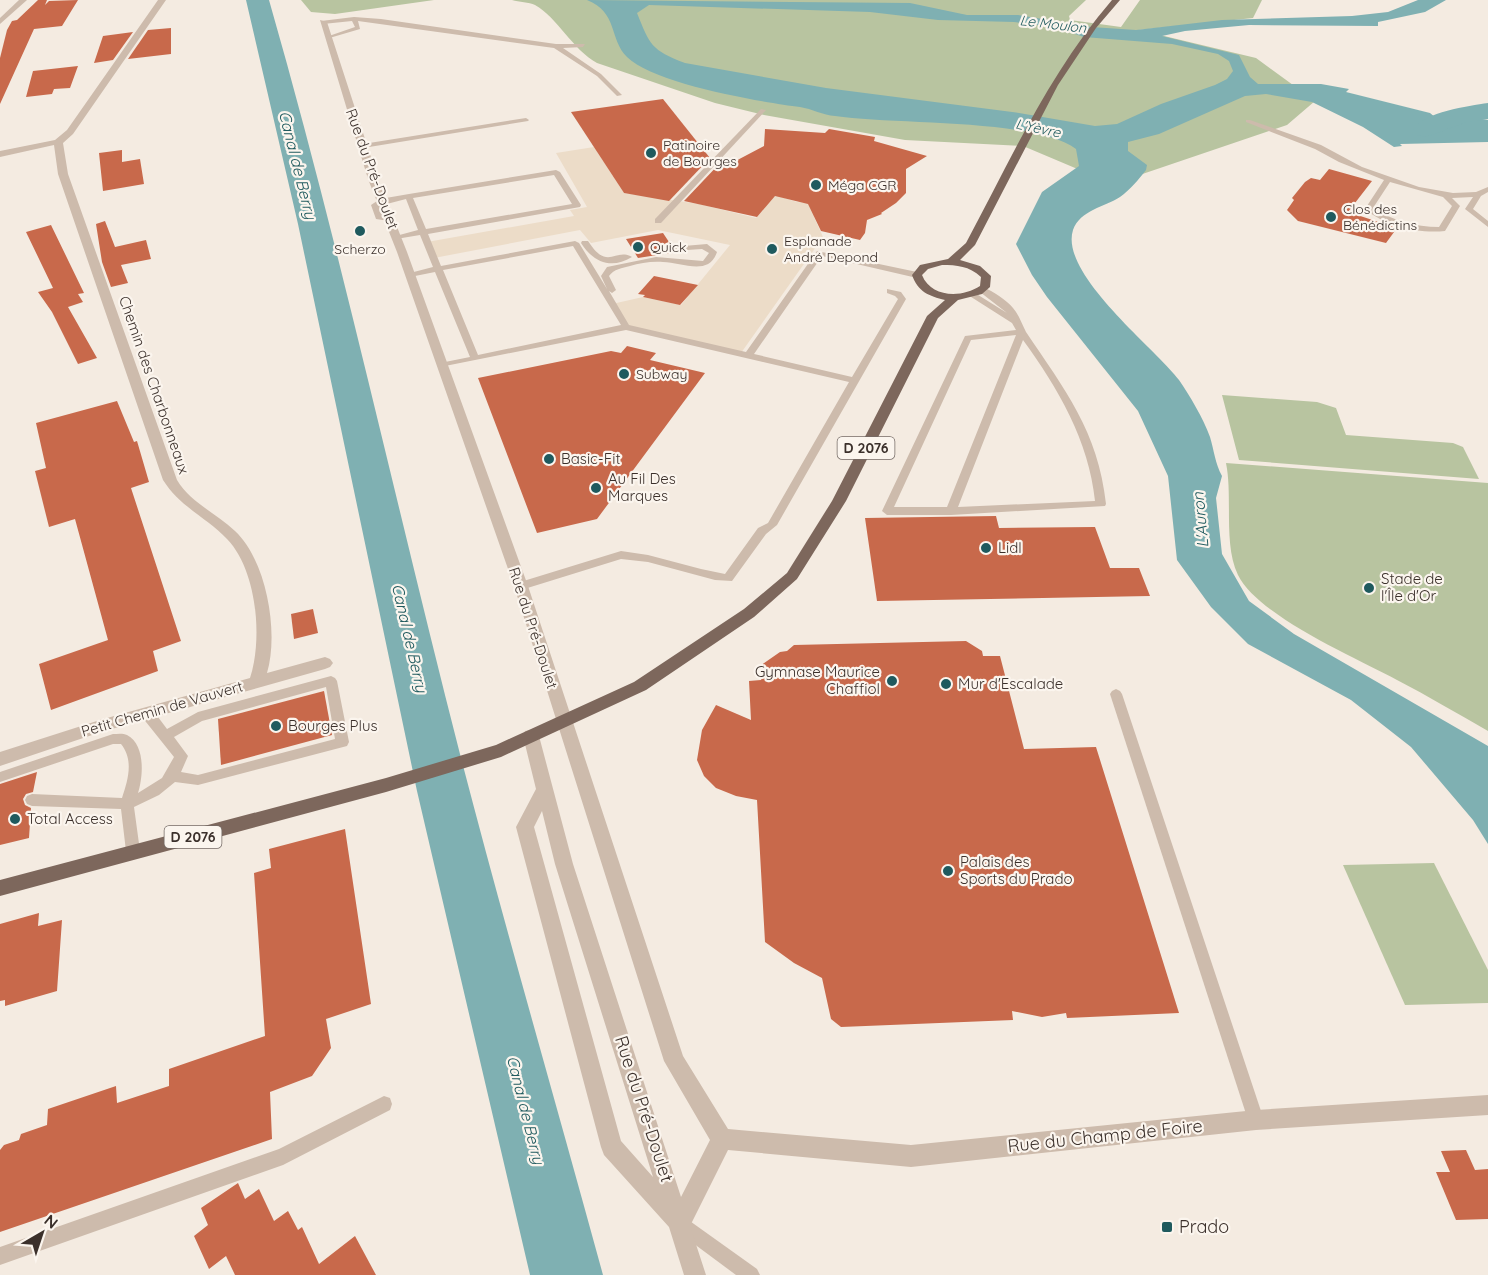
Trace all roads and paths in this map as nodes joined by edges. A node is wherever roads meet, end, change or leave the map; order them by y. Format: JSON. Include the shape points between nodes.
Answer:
{"nodes":[{"id":1,"x":23,"y":0,"type":"edge"},
{"id":2,"x":162,"y":0,"type":"edge"},
{"id":3,"x":1116,"y":0,"type":"edge"},
{"id":4,"x":354,"y":19,"type":"junction"},
{"id":5,"x":0,"y":22,"type":"edge"},
{"id":6,"x":323,"y":22,"type":"joint"},
{"id":7,"x":328,"y":38,"type":"junction"},
{"id":8,"x":583,"y":45,"type":"dead end"},
{"id":9,"x":556,"y":46,"type":"junction"},
{"id":10,"x":619,"y":95,"type":"dead end"},
{"id":11,"x":763,"y":110,"type":"dead end"},
{"id":12,"x":526,"y":120,"type":"dead end"},
{"id":13,"x":1248,"y":121,"type":"dead end"},
{"id":14,"x":58,"y":142,"type":"junction"},
{"id":15,"x":363,"y":146,"type":"junction"},
{"id":16,"x":0,"y":154,"type":"edge"},
{"id":17,"x":1388,"y":179,"type":"junction"},
{"id":18,"x":1488,"y":189,"type":"edge"},
{"id":19,"x":1478,"y":194,"type":"junction"},
{"id":20,"x":1445,"y":195,"type":"junction"},
{"id":21,"x":409,"y":196,"type":"junction"},
{"id":22,"x":383,"y":201,"type":"junction"},
{"id":23,"x":657,"y":221,"type":"dead end"},
{"id":24,"x":1488,"y":225,"type":"edge"},
{"id":25,"x":423,"y":232,"type":"junction"},
{"id":26,"x":396,"y":237,"type":"junction"},
{"id":27,"x":970,"y":245,"type":"junction"},
{"id":28,"x":541,"y":249,"type":"junction"},
{"id":29,"x":672,"y":249,"type":"dead end"},
{"id":30,"x":636,"y":255,"type":"dead end"},
{"id":31,"x":952,"y":261,"type":"junction"},
{"id":32,"x":973,"y":266,"type":"junction"},
{"id":33,"x":438,"y":268,"type":"junction"},
{"id":34,"x":920,"y":271,"type":"junction"},
{"id":35,"x":410,"y":274,"type":"junction"},
{"id":36,"x":982,"y":290,"type":"junction"},
{"id":37,"x":890,"y":291,"type":"dead end"},
{"id":38,"x":934,"y":294,"type":"junction"},
{"id":39,"x":972,"y":295,"type":"junction"},
{"id":40,"x":955,"y":297,"type":"junction"},
{"id":41,"x":612,"y":304,"type":"junction"},
{"id":42,"x":933,"y":316,"type":"junction"},
{"id":43,"x":1013,"y":320,"type":"junction"},
{"id":44,"x":626,"y":327,"type":"junction"},
{"id":45,"x":1022,"y":332,"type":"junction"},
{"id":46,"x":748,"y":355,"type":"junction"},
{"id":47,"x":475,"y":358,"type":"junction"},
{"id":48,"x":443,"y":365,"type":"junction"},
{"id":49,"x":855,"y":380,"type":"junction"},
{"id":50,"x":951,"y":511,"type":"junction"},
{"id":51,"x":520,"y":586,"type":"junction"},
{"id":52,"x":325,"y":663,"type":"dead end"},
{"id":53,"x":256,"y":682,"type":"junction"},
{"id":54,"x":1116,"y":694,"type":"dead end"},
{"id":55,"x":147,"y":713,"type":"junction"},
{"id":56,"x":563,"y":721,"type":"junction"},
{"id":57,"x":165,"y":736,"type":"junction"},
{"id":58,"x":531,"y":736,"type":"junction"},
{"id":59,"x":0,"y":759,"type":"edge"},
{"id":60,"x":174,"y":776,"type":"junction"},
{"id":61,"x":0,"y":777,"type":"edge"},
{"id":62,"x":545,"y":789,"type":"junction"},
{"id":63,"x":32,"y":800,"type":"dead end"},
{"id":64,"x":128,"y":804,"type":"junction"},
{"id":65,"x":133,"y":851,"type":"junction"},
{"id":66,"x":0,"y":888,"type":"edge"},
{"id":67,"x":384,"y":1104,"type":"dead end"},
{"id":68,"x":1488,"y":1105,"type":"edge"},
{"id":69,"x":1256,"y":1120,"type":"junction"},
{"id":70,"x":722,"y":1140,"type":"junction"},
{"id":71,"x":680,"y":1223,"type":"junction"},
{"id":72,"x":0,"y":1256,"type":"edge"},
{"id":73,"x":695,"y":1275,"type":"edge"},
{"id":74,"x":752,"y":1275,"type":"edge"}],
"edges":[{"from":1,"to":5,"type":"street"},
{"from":2,"to":14,"type":"street","via":[[70,132]]},
{"from":3,"to":27,"type":"main road","via":[[1083,39]]},
{"from":4,"to":6,"type":"lane"},
{"from":4,"to":7,"type":"lane","via":[[358,28]]},
{"from":4,"to":9,"type":"lane"},
{"from":6,"to":7,"type":"street","name":"Rue du Pré-Doulet"},
{"from":7,"to":15,"type":"street","name":"Rue du Pré-Doulet"},
{"from":8,"to":9,"type":"lane"},
{"from":9,"to":10,"type":"lane","via":[[599,75]]},
{"from":11,"to":23,"type":"lane"},
{"from":12,"to":15,"type":"lane"},
{"from":13,"to":17,"type":"lane"},
{"from":14,"to":16,"type":"street"},
{"from":14,"to":53,"type":"street","name":"Chemin des Charbonneaux","via":[[63,174],[170,480],[187,503],[233,537],[251,570],[265,633]]},
{"from":15,"to":22,"type":"street","name":"Rue du Pré-Doulet"},
{"from":17,"to":20,"type":"lane"},
{"from":17,"to":20,"type":"lane","via":[[1369,209],[1386,220],[1417,230],[1442,229],[1456,207]]},
{"from":18,"to":19,"type":"lane"},
{"from":19,"to":20,"type":"lane"},
{"from":19,"to":24,"type":"lane","via":[[1469,209]]},
{"from":21,"to":22,"type":"lane"},
{"from":21,"to":25,"type":"lane"},
{"from":21,"to":25,"type":"lane","via":[[556,172],[577,205]]},
{"from":22,"to":26,"type":"street","name":"Rue du Pré-Doulet"},
{"from":25,"to":26,"type":"lane"},
{"from":25,"to":33,"type":"lane"},
{"from":26,"to":35,"type":"street","name":"Rue du Pré-Doulet"},
{"from":27,"to":31,"type":"main road"},
{"from":27,"to":32,"type":"main road"},
{"from":28,"to":30,"type":"lane","via":[[568,237],[582,239],[599,260]]},
{"from":28,"to":33,"type":"lane"},
{"from":28,"to":41,"type":"lane","via":[[575,243]]},
{"from":29,"to":41,"type":"lane","via":[[704,246],[713,252],[709,261],[693,265],[660,259],[610,269],[605,276],[613,291]]},
{"from":31,"to":32,"type":"main road"},
{"from":31,"to":34,"type":"main road"},
{"from":32,"to":36,"type":"main road","via":[[986,276],[987,284]]},
{"from":33,"to":35,"type":"lane"},
{"from":33,"to":47,"type":"lane"},
{"from":34,"to":38,"type":"main road","via":[[922,287]]},
{"from":34,"to":46,"type":"lane","via":[[820,253]]},
{"from":35,"to":48,"type":"street","name":"Rue du Pré-Doulet"},
{"from":36,"to":39,"type":"main road"},
{"from":36,"to":43,"type":"lane","via":[[1009,308]]},
{"from":37,"to":49,"type":"lane","via":[[902,300]]},
{"from":38,"to":40,"type":"main road"},
{"from":38,"to":42,"type":"main road","number":"D 2076"},
{"from":39,"to":40,"type":"main road"},
{"from":39,"to":43,"type":"lane"},
{"from":40,"to":42,"type":"main road","number":"D 2076"},
{"from":41,"to":44,"type":"lane"},
{"from":42,"to":56,"type":"main road","number":"D 2076","via":[[839,501],[792,576],[749,613],[639,687]]},
{"from":43,"to":45,"type":"lane"},
{"from":44,"to":46,"type":"lane"},
{"from":44,"to":47,"type":"lane"},
{"from":45,"to":50,"type":"lane"},
{"from":45,"to":50,"type":"lane","via":[[968,338],[887,511]]},
{"from":45,"to":50,"type":"lane","via":[[1069,402],[1100,483],[1101,504]]},
{"from":46,"to":49,"type":"lane"},
{"from":47,"to":48,"type":"lane"},
{"from":48,"to":51,"type":"street","name":"Rue du Pré-Doulet"},
{"from":49,"to":51,"type":"lane","via":[[778,516],[762,531],[728,578],[621,555]]},
{"from":51,"to":56,"type":"street","name":"Rue du Pré-Doulet"},
{"from":52,"to":53,"type":"street","name":"Petit Chemin de Vauvert"},
{"from":53,"to":55,"type":"street","name":"Petit Chemin de Vauvert"},
{"from":54,"to":69,"type":"lane"},
{"from":55,"to":57,"type":"lane"},
{"from":55,"to":59,"type":"street","name":"Petit Chemin de Vauvert"},
{"from":56,"to":58,"type":"main road","number":"D 2076"},
{"from":56,"to":70,"type":"street","name":"Rue du Pré-Doulet","via":[[674,1061]]},
{"from":57,"to":60,"type":"lane","via":[[181,756]]},
{"from":57,"to":60,"type":"lane","via":[[198,717],[331,681],[342,742],[198,780]]},
{"from":58,"to":62,"type":"street","name":"Rue du Pré-Doulet"},
{"from":58,"to":65,"type":"main road","number":"D 2076","via":[[501,750],[386,784]]},
{"from":60,"to":64,"type":"lane","via":[[157,790]]},
{"from":61,"to":64,"type":"lane","via":[[113,739],[124,739],[132,747],[137,775]]},
{"from":62,"to":71,"type":"street","name":"Rue du Pré-Doulet","via":[[564,864]]},
{"from":62,"to":71,"type":"street","name":"Rue du Pré-Doulet","via":[[525,827],[612,1147]]},
{"from":63,"to":64,"type":"lane"},
{"from":64,"to":65,"type":"lane"},
{"from":65,"to":66,"type":"main road","number":"D 2076"},
{"from":67,"to":72,"type":"lane","via":[[283,1156]]},
{"from":68,"to":69,"type":"street","name":"Rue du Champ de Foire"},
{"from":69,"to":70,"type":"street","name":"Rue du Champ de Foire","via":[[911,1156]]},
{"from":70,"to":71,"type":"street","name":"Rue du Pré-Doulet"},
{"from":71,"to":73,"type":"street","name":"Rue du Pré-Doulet"},
{"from":71,"to":74,"type":"lane"}]}
